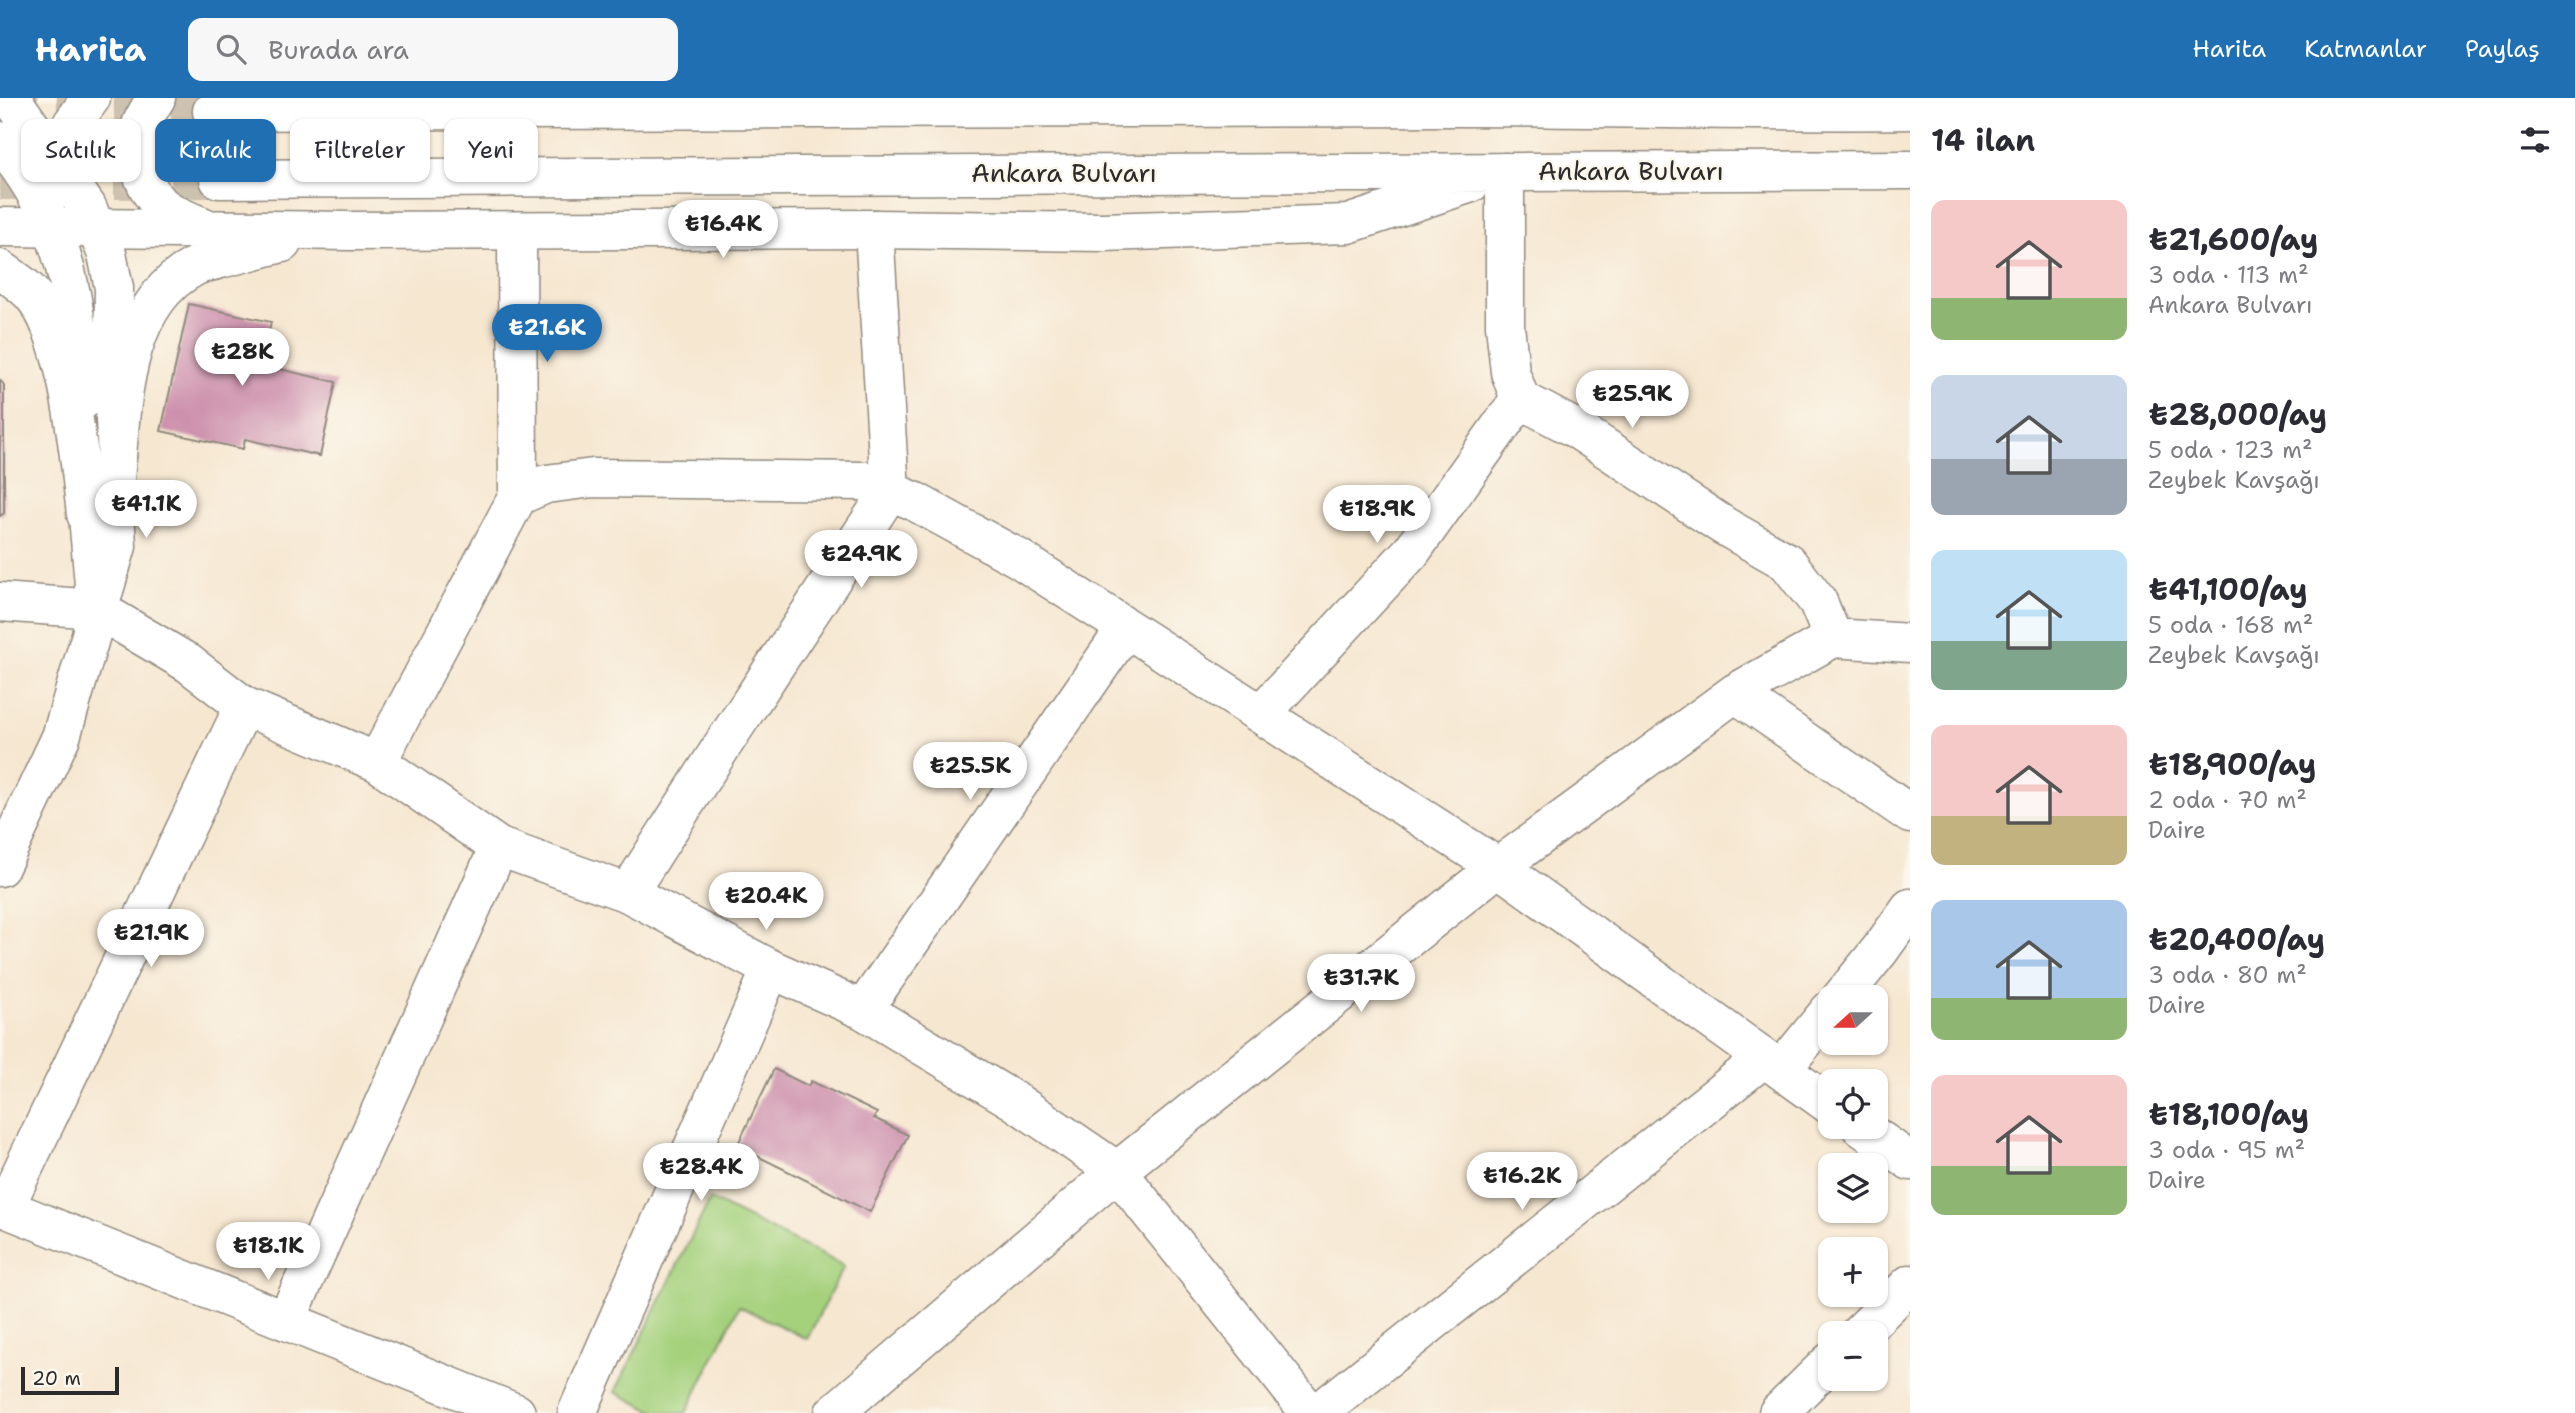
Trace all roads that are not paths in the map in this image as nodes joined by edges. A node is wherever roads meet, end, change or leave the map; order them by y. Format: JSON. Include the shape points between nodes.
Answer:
{"nodes":[{"id":1,"x":12,"y":98,"type":"edge"},
{"id":2,"x":91,"y":98,"type":"edge"},
{"id":3,"x":156,"y":98,"type":"edge"},
{"id":4,"x":1478,"y":98,"type":"edge"},
{"id":5,"x":1519,"y":107,"type":"junction"},
{"id":6,"x":1910,"y":110,"type":"edge"},
{"id":7,"x":212,"y":111,"type":"tunnel mouth"},
{"id":8,"x":21,"y":119,"type":"edge"},
{"id":9,"x":76,"y":119,"type":"edge"},
{"id":10,"x":0,"y":141,"type":"edge"},
{"id":11,"x":21,"y":158,"type":"edge"},
{"id":12,"x":1910,"y":170,"type":"edge"},
{"id":13,"x":1505,"y":172,"type":"junction"},
{"id":14,"x":276,"y":179,"type":"edge"},
{"id":15,"x":48,"y":182,"type":"edge"},
{"id":16,"x":52,"y":182,"type":"edge"},
{"id":17,"x":0,"y":227,"type":"edge"},
{"id":18,"x":52,"y":228,"type":"junction"},
{"id":19,"x":98,"y":228,"type":"junction"},
{"id":20,"x":208,"y":229,"type":"junction"},
{"id":21,"x":874,"y":229,"type":"junction"},
{"id":22,"x":328,"y":230,"type":"junction"},
{"id":23,"x":517,"y":232,"type":"junction"},
{"id":24,"x":0,"y":269,"type":"edge"},
{"id":25,"x":1520,"y":399,"type":"junction"},
{"id":26,"x":117,"y":457,"type":"junction"},
{"id":27,"x":890,"y":491,"type":"junction"},
{"id":28,"x":518,"y":496,"type":"junction"},
{"id":29,"x":86,"y":514,"type":"junction"},
{"id":30,"x":0,"y":602,"type":"edge"},
{"id":31,"x":97,"y":609,"type":"junction"},
{"id":32,"x":1126,"y":628,"type":"junction"},
{"id":33,"x":1833,"y":638,"type":"junction"},
{"id":34,"x":1910,"y":643,"type":"edge"},
{"id":35,"x":1735,"y":693,"type":"junction"},
{"id":36,"x":244,"y":706,"type":"junction"},
{"id":37,"x":1261,"y":714,"type":"junction"},
{"id":38,"x":377,"y":762,"type":"junction"},
{"id":39,"x":1910,"y":814,"type":"edge"},
{"id":40,"x":499,"y":846,"type":"junction"},
{"id":41,"x":0,"y":867,"type":"edge"},
{"id":42,"x":1498,"y":867,"type":"junction"},
{"id":43,"x":628,"y":893,"type":"junction"},
{"id":44,"x":1910,"y":908,"type":"edge"},
{"id":45,"x":771,"y":969,"type":"junction"},
{"id":46,"x":1852,"y":985,"type":"edge"},
{"id":47,"x":863,"y":1010,"type":"junction"},
{"id":48,"x":1818,"y":1021,"type":"edge"},
{"id":49,"x":1772,"y":1064,"type":"junction"},
{"id":50,"x":1818,"y":1097,"type":"edge"},
{"id":51,"x":1878,"y":1139,"type":"edge"},
{"id":52,"x":1910,"y":1161,"type":"edge"},
{"id":53,"x":1117,"y":1171,"type":"junction"},
{"id":54,"x":2,"y":1206,"type":"edge"},
{"id":55,"x":1910,"y":1284,"type":"edge"},
{"id":56,"x":286,"y":1321,"type":"junction"},
{"id":57,"x":1872,"y":1321,"type":"edge"},
{"id":58,"x":1818,"y":1374,"type":"edge"},
{"id":59,"x":516,"y":1413,"type":"edge"},
{"id":60,"x":577,"y":1413,"type":"edge"},
{"id":61,"x":834,"y":1413,"type":"edge"},
{"id":62,"x":1310,"y":1413,"type":"edge"},
{"id":63,"x":1318,"y":1413,"type":"edge"},
{"id":64,"x":1778,"y":1413,"type":"edge"}],
"edges":[{"from":1,"to":8,"type":"street"},
{"from":2,"to":9,"type":"street"},
{"from":3,"to":20,"type":"street","via":[[136,145],[144,175],[160,204]]},
{"from":4,"to":5,"type":"street"},
{"from":5,"to":6,"type":"street"},
{"from":5,"to":7,"type":"street"},
{"from":10,"to":11,"type":"street"},
{"from":12,"to":13,"type":"street","name":"Ankara Bulvarı"},
{"from":13,"to":14,"type":"street","name":"Ankara Bulvarı"},
{"from":13,"to":21,"type":"street","via":[[1348,224],[1061,233]]},
{"from":13,"to":25,"type":"street","via":[[1505,325],[1510,372]]},
{"from":15,"to":18,"type":"street"},
{"from":16,"to":19,"type":"street","via":[[87,207]]},
{"from":17,"to":18,"type":"street"},
{"from":18,"to":19,"type":"street"},
{"from":18,"to":29,"type":"street","via":[[76,320]]},
{"from":19,"to":20,"type":"street"},
{"from":19,"to":26,"type":"street","via":[[114,288]]},
{"from":20,"to":22,"type":"street"},
{"from":21,"to":23,"type":"street"},
{"from":21,"to":27,"type":"street"},
{"from":22,"to":23,"type":"street"},
{"from":22,"to":26,"type":"street","via":[[195,266],[170,283],[149,309],[131,359],[121,404]]},
{"from":23,"to":28,"type":"street"},
{"from":24,"to":29,"type":"street","via":[[30,293],[54,331],[75,425]]},
{"from":25,"to":33,"type":"street","via":[[1578,429],[1787,562],[1818,602]]},
{"from":25,"to":37,"type":"street","via":[[1412,552]]},
{"from":26,"to":31,"type":"street","via":[[117,546]]},
{"from":27,"to":28,"type":"street","via":[[865,481],[593,478],[546,484]]},
{"from":27,"to":32,"type":"street","via":[[1018,558]]},
{"from":27,"to":43,"type":"street"},
{"from":28,"to":38,"type":"street"},
{"from":29,"to":31,"type":"street"},
{"from":30,"to":31,"type":"street"},
{"from":31,"to":36,"type":"street","via":[[188,663]]},
{"from":31,"to":41,"type":"street","via":[[61,737]]},
{"from":32,"to":37,"type":"street"},
{"from":32,"to":47,"type":"street"},
{"from":33,"to":34,"type":"street"},
{"from":33,"to":35,"type":"street"},
{"from":35,"to":39,"type":"street"},
{"from":35,"to":42,"type":"street"},
{"from":36,"to":38,"type":"street"},
{"from":36,"to":54,"type":"street"},
{"from":37,"to":42,"type":"street"},
{"from":38,"to":40,"type":"street"},
{"from":40,"to":43,"type":"street"},
{"from":40,"to":56,"type":"street"},
{"from":42,"to":49,"type":"street"},
{"from":42,"to":53,"type":"street"},
{"from":43,"to":45,"type":"street"},
{"from":44,"to":46,"type":"street"},
{"from":45,"to":47,"type":"street"},
{"from":45,"to":60,"type":"street"},
{"from":47,"to":53,"type":"street","via":[[1017,1102]]},
{"from":48,"to":49,"type":"street"},
{"from":49,"to":50,"type":"street"},
{"from":49,"to":63,"type":"street"},
{"from":51,"to":52,"type":"street"},
{"from":53,"to":61,"type":"street"},
{"from":53,"to":62,"type":"street"},
{"from":54,"to":56,"type":"street"},
{"from":55,"to":57,"type":"street"},
{"from":56,"to":59,"type":"street"},
{"from":58,"to":64,"type":"street"}]}
